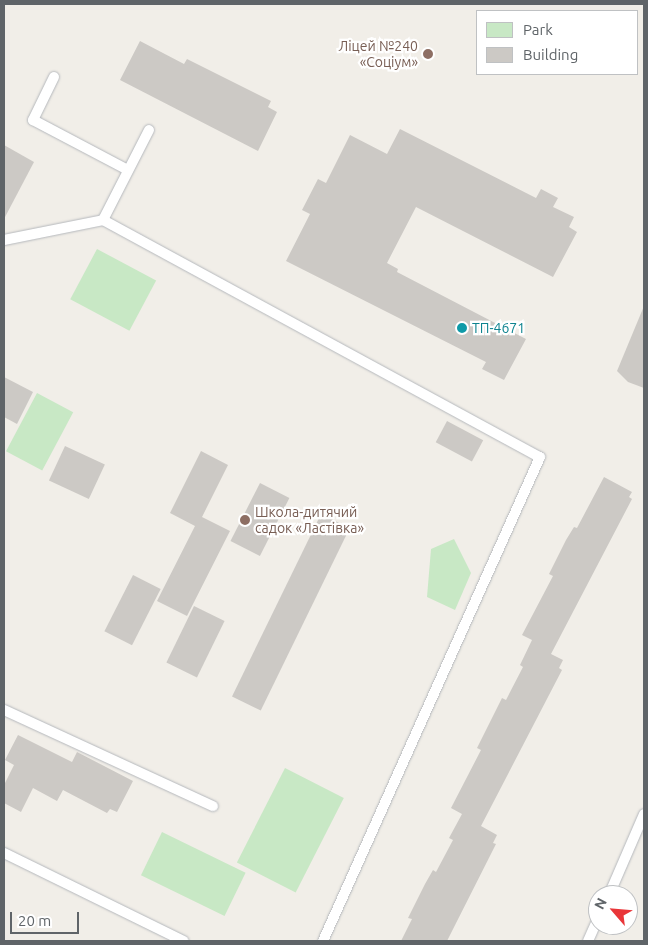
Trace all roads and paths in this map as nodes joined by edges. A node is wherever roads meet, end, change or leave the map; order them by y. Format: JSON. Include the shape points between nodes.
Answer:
{"nodes":[{"id":1,"x":54,"y":77,"type":"dead end"},
{"id":2,"x":148,"y":130,"type":"dead end"},
{"id":3,"x":128,"y":170,"type":"junction"},
{"id":4,"x":103,"y":220,"type":"junction"},
{"id":5,"x":4,"y":240,"type":"edge"},
{"id":6,"x":4,"y":710,"type":"edge"},
{"id":7,"x":213,"y":806,"type":"dead end"},
{"id":8,"x":644,"y":814,"type":"edge"},
{"id":9,"x":4,"y":853,"type":"edge"},
{"id":10,"x":613,"y":885,"type":"edge"},
{"id":11,"x":184,"y":941,"type":"edge"},
{"id":12,"x":323,"y":941,"type":"edge"}],
"edges":[{"from":1,"to":3,"type":"lane","via":[[32,120]]},
{"from":2,"to":3,"type":"lane"},
{"from":3,"to":4,"type":"lane"},
{"from":4,"to":5,"type":"lane"},
{"from":4,"to":12,"type":"lane","via":[[540,457]]},
{"from":6,"to":7,"type":"lane"},
{"from":8,"to":10,"type":"lane"},
{"from":9,"to":11,"type":"lane"}]}
